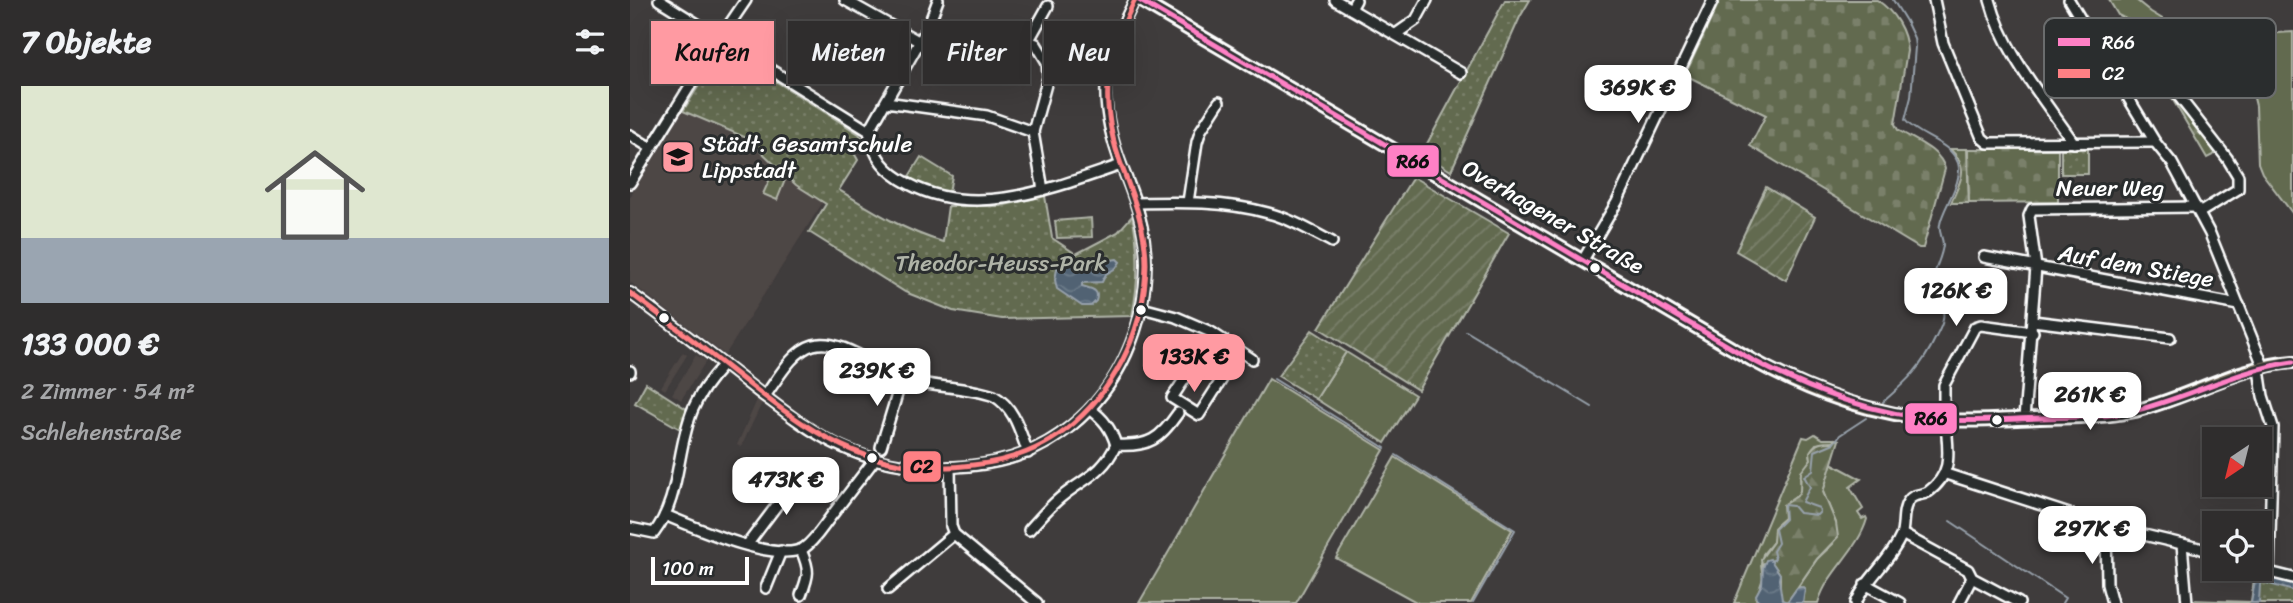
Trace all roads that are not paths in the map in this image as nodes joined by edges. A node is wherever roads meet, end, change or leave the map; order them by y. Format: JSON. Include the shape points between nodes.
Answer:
{"nodes":[{"id":1,"x":659,"y":0,"type":"edge"},
{"id":2,"x":746,"y":0,"type":"edge"},
{"id":3,"x":845,"y":0,"type":"edge"},
{"id":4,"x":938,"y":0,"type":"edge"},
{"id":5,"x":1137,"y":0,"type":"edge"},
{"id":6,"x":1335,"y":0,"type":"edge"},
{"id":7,"x":1356,"y":0,"type":"edge"},
{"id":8,"x":1427,"y":0,"type":"edge"},
{"id":9,"x":1713,"y":0,"type":"edge"},
{"id":10,"x":1934,"y":0,"type":"edge"},
{"id":11,"x":1990,"y":0,"type":"edge"},
{"id":12,"x":2069,"y":0,"type":"edge"},
{"id":13,"x":1048,"y":6,"type":"dead end"},
{"id":14,"x":1351,"y":9,"type":"junction"},
{"id":15,"x":2080,"y":18,"type":"edge"},
{"id":16,"x":693,"y":21,"type":"edge"},
{"id":17,"x":732,"y":21,"type":"edge"},
{"id":18,"x":930,"y":21,"type":"edge"},
{"id":19,"x":1396,"y":34,"type":"junction"},
{"id":20,"x":923,"y":36,"type":"edge"},
{"id":21,"x":1030,"y":38,"type":"edge"},
{"id":22,"x":1030,"y":41,"type":"edge"},
{"id":23,"x":920,"y":42,"type":"junction"},
{"id":24,"x":774,"y":71,"type":"edge"},
{"id":25,"x":1461,"y":73,"type":"dead end"},
{"id":26,"x":692,"y":84,"type":"edge"},
{"id":27,"x":2128,"y":98,"type":"edge"},
{"id":28,"x":2180,"y":98,"type":"edge"},
{"id":29,"x":886,"y":102,"type":"junction"},
{"id":30,"x":1219,"y":102,"type":"dead end"},
{"id":31,"x":869,"y":131,"type":"junction"},
{"id":32,"x":1033,"y":132,"type":"junction"},
{"id":33,"x":630,"y":135,"type":"edge"},
{"id":34,"x":2155,"y":142,"type":"junction"},
{"id":35,"x":2074,"y":143,"type":"junction"},
{"id":36,"x":651,"y":148,"type":"junction"},
{"id":37,"x":1122,"y":165,"type":"junction"},
{"id":38,"x":630,"y":183,"type":"edge"},
{"id":39,"x":1043,"y":190,"type":"junction"},
{"id":40,"x":1188,"y":202,"type":"junction"},
{"id":41,"x":1138,"y":203,"type":"junction"},
{"id":42,"x":2197,"y":210,"type":"junction"},
{"id":43,"x":1332,"y":242,"type":"dead end"},
{"id":44,"x":1984,"y":257,"type":"dead end"},
{"id":45,"x":1583,"y":260,"type":"junction"},
{"id":46,"x":2036,"y":267,"type":"junction"},
{"id":47,"x":630,"y":293,"type":"edge"},
{"id":48,"x":2239,"y":305,"type":"junction"},
{"id":49,"x":1142,"y":308,"type":"junction"},
{"id":50,"x":2033,"y":321,"type":"junction"},
{"id":51,"x":2032,"y":332,"type":"junction"},
{"id":52,"x":1214,"y":334,"type":"junction"},
{"id":53,"x":2170,"y":338,"type":"dead end"},
{"id":54,"x":1240,"y":351,"type":"junction"},
{"id":55,"x":1252,"y":359,"type":"dead end"},
{"id":56,"x":2293,"y":362,"type":"edge"},
{"id":57,"x":724,"y":365,"type":"junction"},
{"id":58,"x":2262,"y":369,"type":"junction"},
{"id":59,"x":902,"y":378,"type":"junction"},
{"id":60,"x":765,"y":397,"type":"junction"},
{"id":61,"x":1944,"y":408,"type":"dead end"},
{"id":62,"x":1090,"y":409,"type":"junction"},
{"id":63,"x":1178,"y":413,"type":"dead end"},
{"id":64,"x":2024,"y":419,"type":"junction"},
{"id":65,"x":1944,"y":420,"type":"junction"},
{"id":66,"x":1116,"y":445,"type":"junction"},
{"id":67,"x":881,"y":447,"type":"dead end"},
{"id":68,"x":1028,"y":453,"type":"junction"},
{"id":69,"x":875,"y":459,"type":"junction"},
{"id":70,"x":950,"y":467,"type":"junction"},
{"id":71,"x":798,"y":471,"type":"dead end"},
{"id":72,"x":1946,"y":474,"type":"junction"},
{"id":73,"x":2271,"y":511,"type":"edge"},
{"id":74,"x":665,"y":515,"type":"junction"},
{"id":75,"x":2106,"y":526,"type":"junction"},
{"id":76,"x":630,"y":528,"type":"edge"},
{"id":77,"x":1029,"y":530,"type":"dead end"},
{"id":78,"x":954,"y":534,"type":"junction"},
{"id":79,"x":1902,"y":534,"type":"junction"},
{"id":80,"x":2182,"y":544,"type":"junction"},
{"id":81,"x":747,"y":545,"type":"junction"},
{"id":82,"x":800,"y":550,"type":"junction"},
{"id":83,"x":2202,"y":550,"type":"edge"},
{"id":84,"x":782,"y":551,"type":"junction"},
{"id":85,"x":2272,"y":573,"type":"edge"},
{"id":86,"x":1972,"y":578,"type":"junction"},
{"id":87,"x":2293,"y":578,"type":"edge"},
{"id":88,"x":1865,"y":584,"type":"junction"},
{"id":89,"x":766,"y":588,"type":"dead end"},
{"id":90,"x":888,"y":589,"type":"dead end"},
{"id":91,"x":801,"y":595,"type":"dead end"},
{"id":92,"x":1037,"y":603,"type":"edge"},
{"id":93,"x":1856,"y":603,"type":"edge"},
{"id":94,"x":1900,"y":603,"type":"edge"},
{"id":95,"x":1959,"y":603,"type":"edge"},
{"id":96,"x":2019,"y":603,"type":"edge"},
{"id":97,"x":2112,"y":603,"type":"edge"},
{"id":98,"x":2187,"y":603,"type":"edge"}],
"edges":[{"from":1,"to":16,"type":"street"},
{"from":2,"to":17,"type":"street"},
{"from":3,"to":23,"type":"street"},
{"from":4,"to":18,"type":"street"},
{"from":5,"to":37,"type":"street","via":[[1113,45],[1105,80],[1108,121]]},
{"from":5,"to":45,"type":"main road","name":"Overhagener Straße"},
{"from":6,"to":14,"type":"street"},
{"from":7,"to":14,"type":"street"},
{"from":8,"to":19,"type":"street","via":[[1416,20]]},
{"from":9,"to":45,"type":"street","via":[[1617,202]]},
{"from":10,"to":35,"type":"street","via":[[1943,43],[1982,138],[1995,144]]},
{"from":11,"to":35,"type":"street","via":[[2014,56]]},
{"from":12,"to":15,"type":"street"},
{"from":13,"to":21,"type":"street"},
{"from":14,"to":19,"type":"street"},
{"from":19,"to":25,"type":"street"},
{"from":20,"to":23,"type":"street"},
{"from":22,"to":32,"type":"street","via":[[1047,62],[1048,77]]},
{"from":23,"to":29,"type":"street"},
{"from":24,"to":31,"type":"street"},
{"from":26,"to":36,"type":"street"},
{"from":27,"to":34,"type":"street"},
{"from":28,"to":42,"type":"street","via":[[2238,176],[2238,189]]},
{"from":29,"to":31,"type":"street"},
{"from":29,"to":32,"type":"street","via":[[987,116]]},
{"from":30,"to":40,"type":"street","via":[[1197,142]]},
{"from":31,"to":39,"type":"street","via":[[883,166],[933,195],[982,200]]},
{"from":32,"to":39,"type":"street"},
{"from":33,"to":36,"type":"street"},
{"from":34,"to":35,"type":"street"},
{"from":34,"to":42,"type":"street"},
{"from":36,"to":38,"type":"street"},
{"from":37,"to":39,"type":"street"},
{"from":37,"to":41,"type":"street"},
{"from":40,"to":41,"type":"street"},
{"from":40,"to":43,"type":"street","via":[[1270,213]]},
{"from":41,"to":49,"type":"street","via":[[1145,250]]},
{"from":42,"to":46,"type":"street","name":"Neuer Weg","via":[[2032,209]]},
{"from":42,"to":48,"type":"street"},
{"from":44,"to":46,"type":"street","name":"Auf dem Stiege"},
{"from":45,"to":65,"type":"main road","name":"Overhagener Straße","via":[[1786,378],[1881,412]]},
{"from":46,"to":48,"type":"street","name":"Auf dem Stiege"},
{"from":46,"to":50,"type":"street"},
{"from":47,"to":57,"type":"street"},
{"from":48,"to":58,"type":"street"},
{"from":49,"to":52,"type":"street"},
{"from":49,"to":62,"type":"street","via":[[1127,355]]},
{"from":50,"to":51,"type":"street"},
{"from":50,"to":53,"type":"street"},
{"from":51,"to":61,"type":"street","via":[[1975,327],[1944,385]]},
{"from":51,"to":64,"type":"street"},
{"from":52,"to":54,"type":"street"},
{"from":52,"to":54,"type":"street","via":[[1172,398],[1199,415]]},
{"from":54,"to":55,"type":"street"},
{"from":56,"to":58,"type":"main road","name":"Overhagener Straße"},
{"from":57,"to":60,"type":"street"},
{"from":57,"to":74,"type":"street","via":[[706,384],[692,410]]},
{"from":58,"to":64,"type":"main road","name":"Overhagener Straße","via":[[2130,412]]},
{"from":58,"to":73,"type":"street","via":[[2263,396],[2273,428]]},
{"from":59,"to":60,"type":"street","via":[[832,344],[813,345],[786,368]]},
{"from":59,"to":67,"type":"street"},
{"from":59,"to":68,"type":"street","via":[[1002,400]]},
{"from":60,"to":69,"type":"street","via":[[807,428]]},
{"from":62,"to":66,"type":"street","via":[[1111,430]]},
{"from":62,"to":68,"type":"street","via":[[1048,444]]},
{"from":63,"to":66,"type":"street","via":[[1152,442]]},
{"from":64,"to":65,"type":"main road","name":"Overhagener Straße"},
{"from":65,"to":72,"type":"street"},
{"from":66,"to":77,"type":"street","via":[[1109,461],[1059,498]]},
{"from":68,"to":70,"type":"street"},
{"from":69,"to":70,"type":"street"},
{"from":69,"to":82,"type":"street","via":[[819,533]]},
{"from":70,"to":78,"type":"street"},
{"from":71,"to":81,"type":"street"},
{"from":72,"to":75,"type":"street"},
{"from":72,"to":79,"type":"street","via":[[1906,503]]},
{"from":74,"to":76,"type":"street","via":[[654,533]]},
{"from":74,"to":81,"type":"street"},
{"from":75,"to":80,"type":"street"},
{"from":75,"to":97,"type":"street","via":[[2107,584]]},
{"from":78,"to":90,"type":"street"},
{"from":78,"to":92,"type":"street"},
{"from":79,"to":86,"type":"street","via":[[1968,570]]},
{"from":79,"to":88,"type":"street"},
{"from":80,"to":83,"type":"street"},
{"from":80,"to":98,"type":"street"},
{"from":81,"to":84,"type":"street"},
{"from":82,"to":84,"type":"street"},
{"from":82,"to":91,"type":"street","via":[[808,566]]},
{"from":84,"to":89,"type":"street"},
{"from":85,"to":87,"type":"street"},
{"from":86,"to":95,"type":"street"},
{"from":86,"to":96,"type":"street"},
{"from":88,"to":93,"type":"street"},
{"from":88,"to":94,"type":"street"}]}
